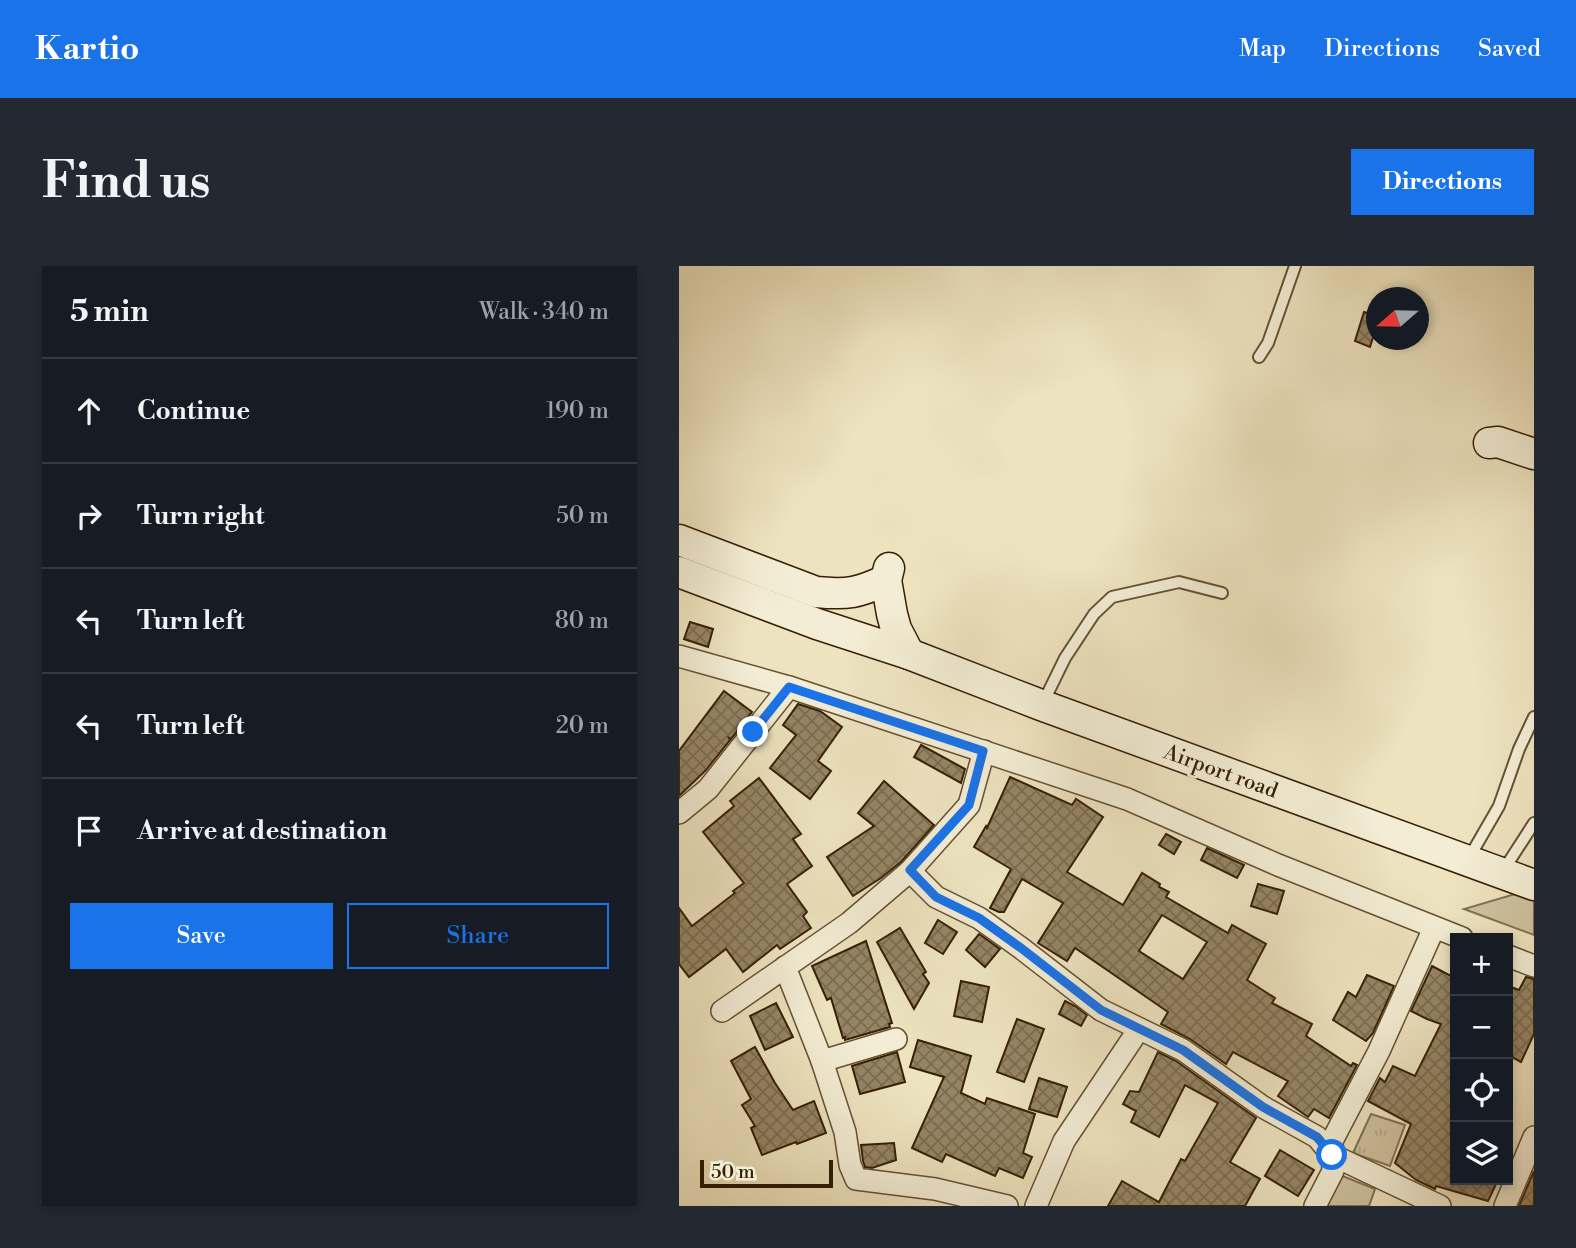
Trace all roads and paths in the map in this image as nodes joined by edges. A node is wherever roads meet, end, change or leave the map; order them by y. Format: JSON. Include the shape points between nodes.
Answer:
{"nodes":[{"id":1,"x":1295,"y":266,"type":"edge"},
{"id":2,"x":1259,"y":357,"type":"dead end"},
{"id":3,"x":1489,"y":443,"type":"dead end"},
{"id":4,"x":1534,"y":454,"type":"edge"},
{"id":5,"x":679,"y":540,"type":"edge"},
{"id":6,"x":679,"y":572,"type":"edge"},
{"id":7,"x":1222,"y":593,"type":"dead end"},
{"id":8,"x":909,"y":654,"type":"junction"},
{"id":9,"x":679,"y":656,"type":"edge"},
{"id":10,"x":789,"y":687,"type":"junction"},
{"id":11,"x":1041,"y":705,"type":"junction"},
{"id":12,"x":1534,"y":717,"type":"edge"},
{"id":13,"x":983,"y":751,"type":"junction"},
{"id":14,"x":679,"y":813,"type":"edge"},
{"id":15,"x":1534,"y":822,"type":"edge"},
{"id":16,"x":1468,"y":860,"type":"junction"},
{"id":17,"x":910,"y":870,"type":"junction"},
{"id":18,"x":1502,"y":873,"type":"junction"},
{"id":19,"x":1534,"y":885,"type":"edge"},
{"id":20,"x":1434,"y":928,"type":"junction"},
{"id":21,"x":1450,"y":934,"type":"edge"},
{"id":22,"x":1513,"y":958,"type":"edge"},
{"id":23,"x":1534,"y":966,"type":"edge"},
{"id":24,"x":785,"y":967,"type":"junction"},
{"id":25,"x":722,"y":1011,"type":"dead end"},
{"id":26,"x":1139,"y":1029,"type":"junction"},
{"id":27,"x":896,"y":1039,"type":"dead end"},
{"id":28,"x":822,"y":1061,"type":"junction"},
{"id":29,"x":1534,"y":1138,"type":"edge"},
{"id":30,"x":1332,"y":1155,"type":"junction"},
{"id":31,"x":901,"y":1196,"type":"edge"},
{"id":32,"x":1007,"y":1206,"type":"edge"},
{"id":33,"x":1036,"y":1206,"type":"edge"},
{"id":34,"x":1315,"y":1206,"type":"edge"},
{"id":35,"x":1440,"y":1206,"type":"edge"},
{"id":36,"x":1505,"y":1206,"type":"edge"}],
"edges":[{"from":1,"to":2,"type":"lane"},
{"from":3,"to":4,"type":"main road"},
{"from":5,"to":8,"type":"main road","via":[[816,592],[855,593],[888,574],[892,614]]},
{"from":6,"to":8,"type":"main road","name":"Airport road"},
{"from":7,"to":11,"type":"lane","via":[[1179,582],[1112,597],[1094,614],[1065,658]]},
{"from":8,"to":11,"type":"main road","name":"Airport road"},
{"from":9,"to":10,"type":"street"},
{"from":10,"to":13,"type":"street"},
{"from":10,"to":14,"type":"street","via":[[708,789]]},
{"from":11,"to":16,"type":"main road","name":"Airport road"},
{"from":12,"to":16,"type":"lane","via":[[1499,806]]},
{"from":13,"to":17,"type":"street","via":[[969,805]]},
{"from":13,"to":20,"type":"street","via":[[1127,799]]},
{"from":15,"to":18,"type":"lane"},
{"from":16,"to":18,"type":"main road","name":"Airport road"},
{"from":17,"to":24,"type":"street","via":[[849,923]]},
{"from":17,"to":26,"type":"street","via":[[936,897],[979,918],[1101,1010]]},
{"from":18,"to":19,"type":"main road","name":"Airport road"},
{"from":20,"to":21,"type":"street"},
{"from":20,"to":30,"type":"street","via":[[1380,1051],[1332,1141]]},
{"from":22,"to":23,"type":"street"},
{"from":24,"to":25,"type":"street"},
{"from":24,"to":28,"type":"street"},
{"from":26,"to":30,"type":"street","via":[[1183,1050],[1263,1107],[1317,1137]]},
{"from":26,"to":33,"type":"street","via":[[1064,1142]]},
{"from":27,"to":28,"type":"street"},
{"from":28,"to":31,"type":"street","via":[[856,1179]]},
{"from":29,"to":36,"type":"street"},
{"from":30,"to":34,"type":"street","via":[[1333,1171]]},
{"from":30,"to":35,"type":"street"},
{"from":31,"to":32,"type":"street","via":[[935,1189]]}]}
